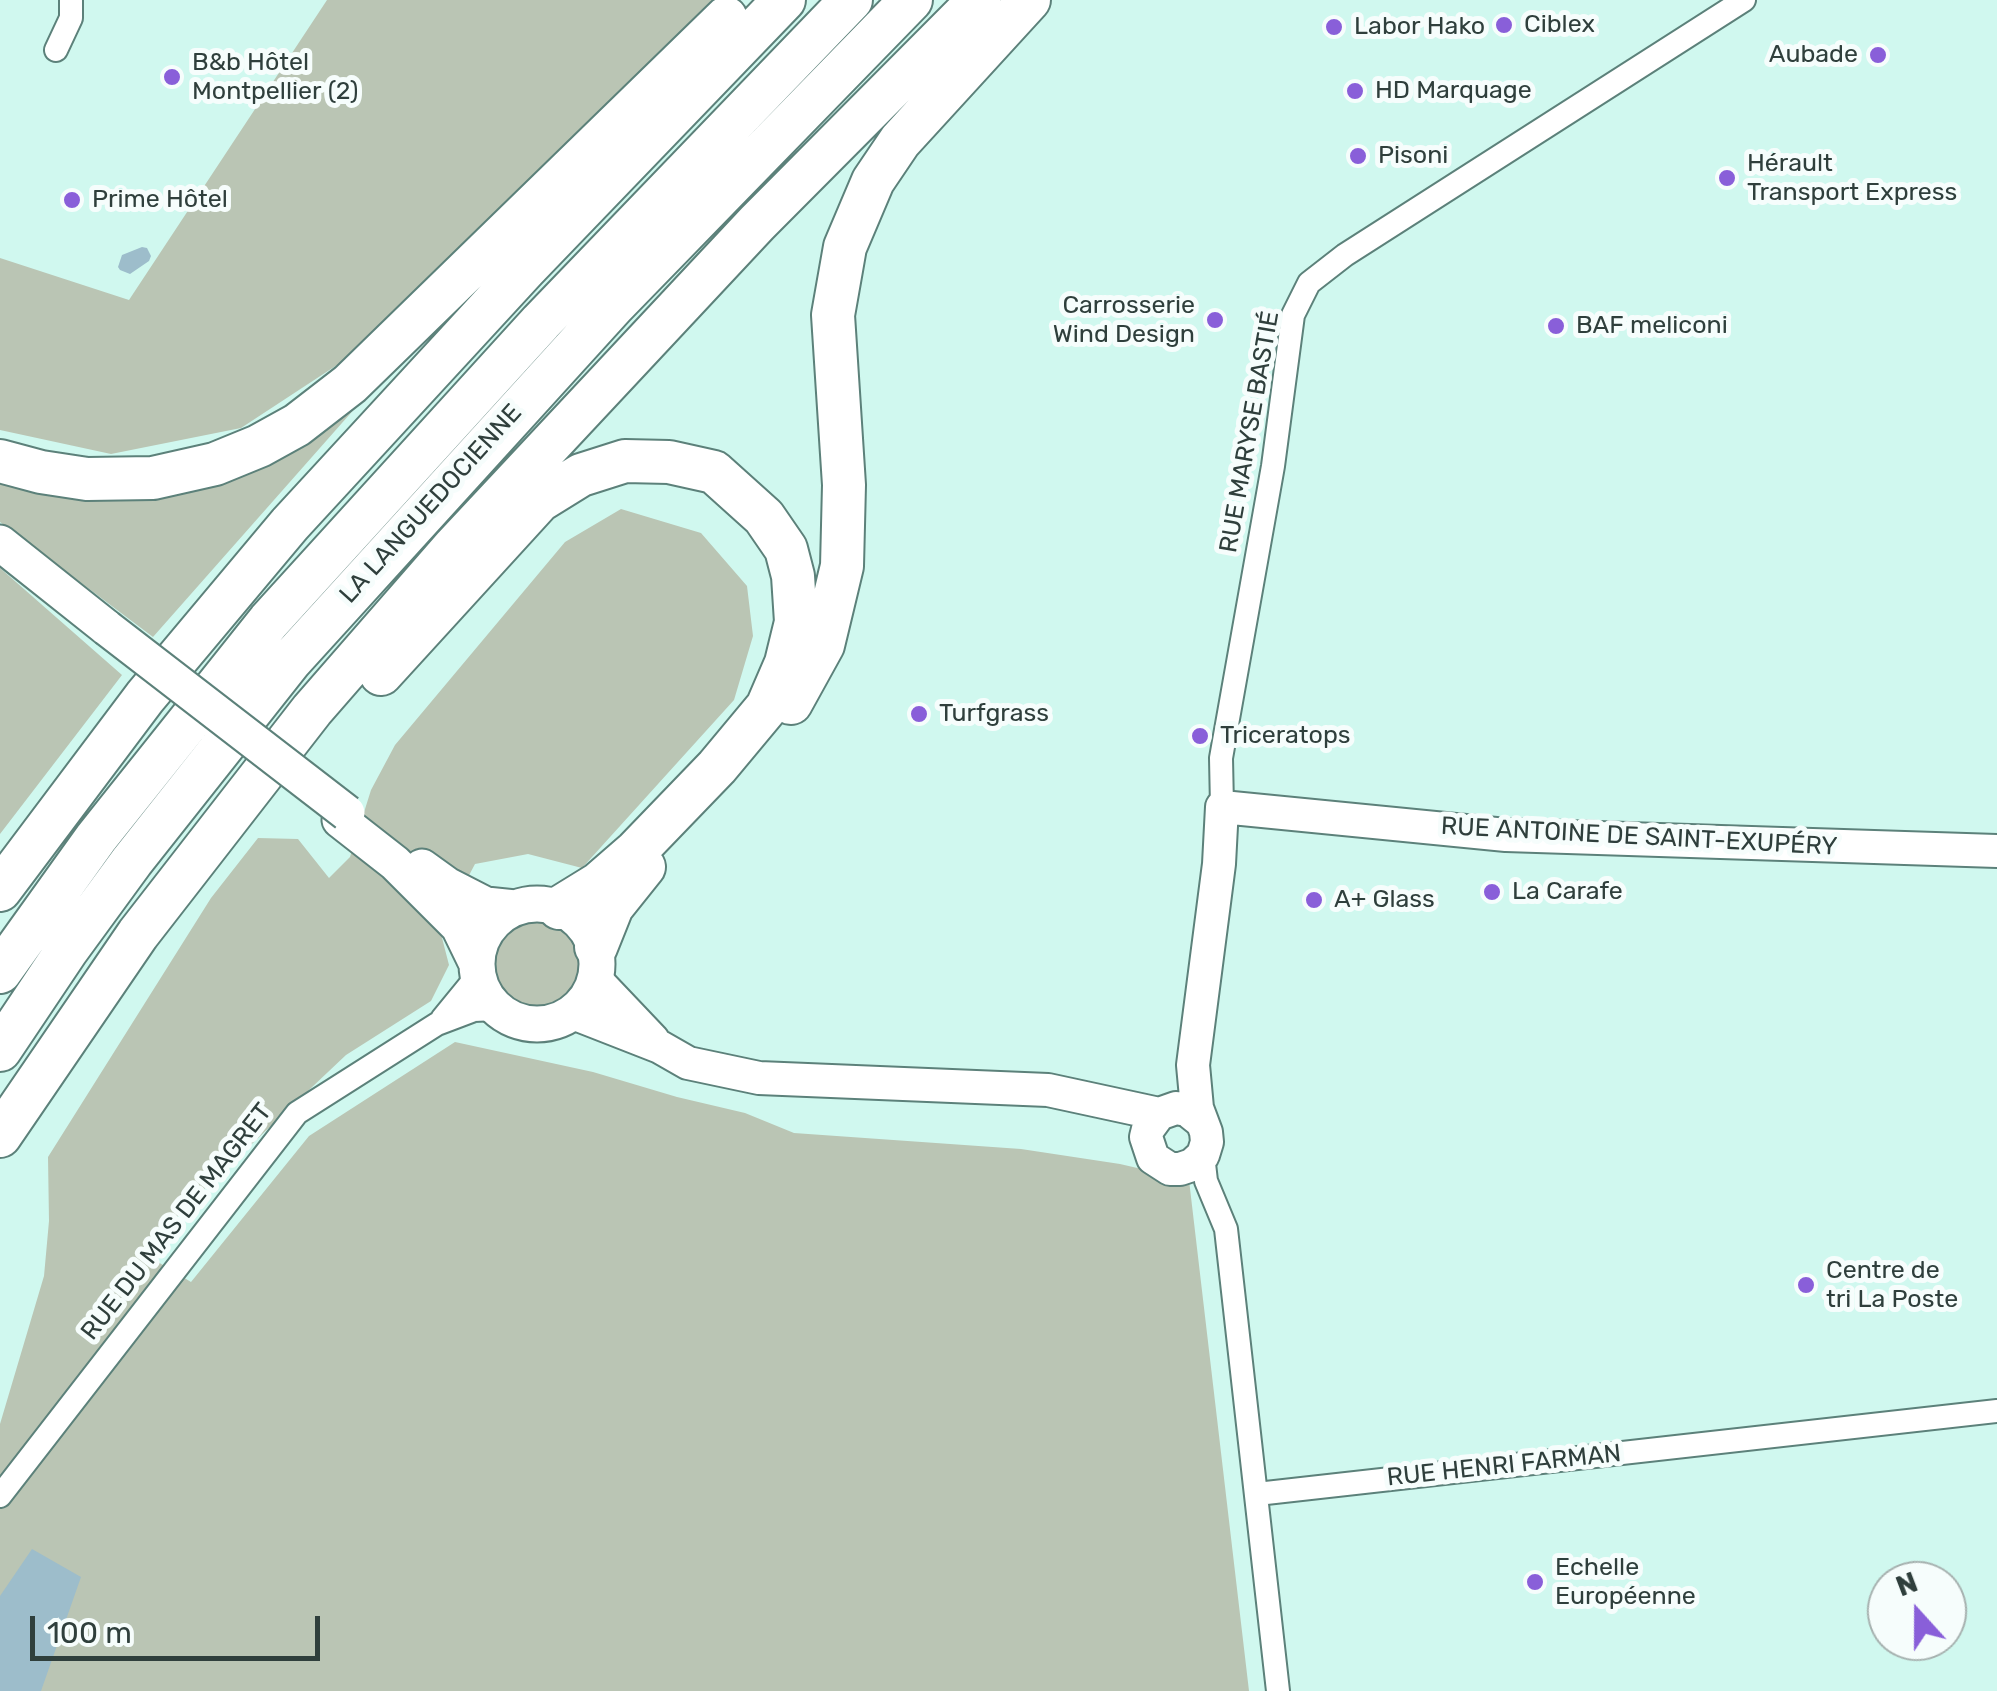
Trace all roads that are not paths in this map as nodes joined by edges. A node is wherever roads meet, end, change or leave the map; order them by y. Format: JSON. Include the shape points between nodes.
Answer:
{"nodes":[{"id":1,"x":71,"y":0,"type":"edge"},
{"id":2,"x":745,"y":0,"type":"edge"},
{"id":3,"x":784,"y":0,"type":"edge"},
{"id":4,"x":852,"y":0,"type":"edge"},
{"id":5,"x":911,"y":0,"type":"edge"},
{"id":6,"x":979,"y":0,"type":"edge"},
{"id":7,"x":1029,"y":0,"type":"edge"},
{"id":8,"x":1744,"y":0,"type":"edge"},
{"id":9,"x":56,"y":50,"type":"dead end"},
{"id":10,"x":0,"y":461,"type":"edge"},
{"id":11,"x":0,"y":543,"type":"edge"},
{"id":12,"x":0,"y":558,"type":"edge"},
{"id":13,"x":104,"y":633,"type":"junction"},
{"id":14,"x":1222,"y":808,"type":"junction"},
{"id":15,"x":344,"y":816,"type":"junction"},
{"id":16,"x":1997,"y":852,"type":"edge"},
{"id":17,"x":0,"y":890,"type":"edge"},
{"id":18,"x":515,"y":908,"type":"junction"},
{"id":19,"x":560,"y":908,"type":"junction"},
{"id":20,"x":138,"y":934,"type":"junction"},
{"id":21,"x":596,"y":963,"type":"junction"},
{"id":22,"x":477,"y":970,"type":"junction"},
{"id":23,"x":0,"y":972,"type":"edge"},
{"id":24,"x":496,"y":1008,"type":"junction"},
{"id":25,"x":573,"y":1013,"type":"junction"},
{"id":26,"x":437,"y":1024,"type":"junction"},
{"id":27,"x":660,"y":1047,"type":"junction"},
{"id":28,"x":0,"y":1050,"type":"edge"},
{"id":29,"x":1171,"y":1120,"type":"junction"},
{"id":30,"x":0,"y":1136,"type":"edge"},
{"id":31,"x":1191,"y":1162,"type":"junction"},
{"id":32,"x":1997,"y":1412,"type":"edge"},
{"id":33,"x":1257,"y":1494,"type":"junction"},
{"id":34,"x":0,"y":1496,"type":"edge"},
{"id":35,"x":1278,"y":1691,"type":"edge"}],
"edges":[{"from":1,"to":9,"type":"street","via":[[71,18]]},
{"from":2,"to":10,"type":"highway","via":[[350,384],[296,426],[227,460],[154,478],[74,478]]},
{"from":3,"to":17,"type":"highway","via":[[290,524],[121,727]]},
{"from":4,"to":23,"type":"highway","name":"LA LANGUEDOCIENNE","via":[[554,308],[280,607],[96,838]]},
{"from":5,"to":28,"type":"highway","name":"LA LANGUEDOCIENNE","via":[[613,306],[291,660],[132,861]]},
{"from":6,"to":20,"type":"highway","via":[[757,223],[454,547],[312,710]]},
{"from":7,"to":21,"type":"highway","via":[[900,141],[873,181],[845,247],[833,315],[844,542],[834,610],[812,668],[762,744],[625,888],[612,907]]},
{"from":8,"to":14,"type":"street","name":"RUE MARYSE BASTIÉ","via":[[1344,255],[1309,284],[1293,316],[1221,758]]},
{"from":11,"to":13,"type":"main road"},
{"from":12,"to":13,"type":"main road"},
{"from":13,"to":15,"type":"main road","bridge":true},
{"from":14,"to":16,"type":"street","name":"RUE ANTOINE DE SAINT-EXUPÉRY","via":[[1506,836]]},
{"from":14,"to":29,"type":"street","via":[[1193,1065],[1196,1108]]},
{"from":15,"to":18,"type":"main road","via":[[486,906]]},
{"from":15,"to":22,"type":"main road","via":[[459,927]]},
{"from":18,"to":19,"type":"main road"},
{"from":18,"to":22,"type":"main road","via":[[487,930]]},
{"from":19,"to":20,"type":"highway","via":[[615,871],[718,767],[767,706],[786,663],[796,622],[786,549],[764,517],[714,472],[625,461],[581,475],[540,501]]},
{"from":19,"to":21,"type":"main road","via":[[586,928]]},
{"from":20,"to":30,"type":"highway"},
{"from":21,"to":25,"type":"main road","via":[[587,998]]},
{"from":21,"to":27,"type":"street"},
{"from":22,"to":24,"type":"main road"},
{"from":22,"to":26,"type":"street","name":"RUE DU MAS DE MAGRET"},
{"from":24,"to":25,"type":"main road","via":[[534,1024]]},
{"from":24,"to":26,"type":"street","name":"RUE DU MAS DE MAGRET"},
{"from":25,"to":27,"type":"street"},
{"from":26,"to":34,"type":"street","name":"RUE DU MAS DE MAGRET","via":[[297,1113]]},
{"from":27,"to":29,"type":"street","via":[[688,1063],[759,1078],[1048,1090]]},
{"from":29,"to":31,"type":"street","via":[[1207,1142]]},
{"from":29,"to":31,"type":"street","via":[[1152,1158],[1170,1168]]},
{"from":31,"to":33,"type":"street","via":[[1227,1248]]},
{"from":32,"to":33,"type":"street","name":"RUE HENRI FARMAN"},
{"from":33,"to":35,"type":"street"}]}
